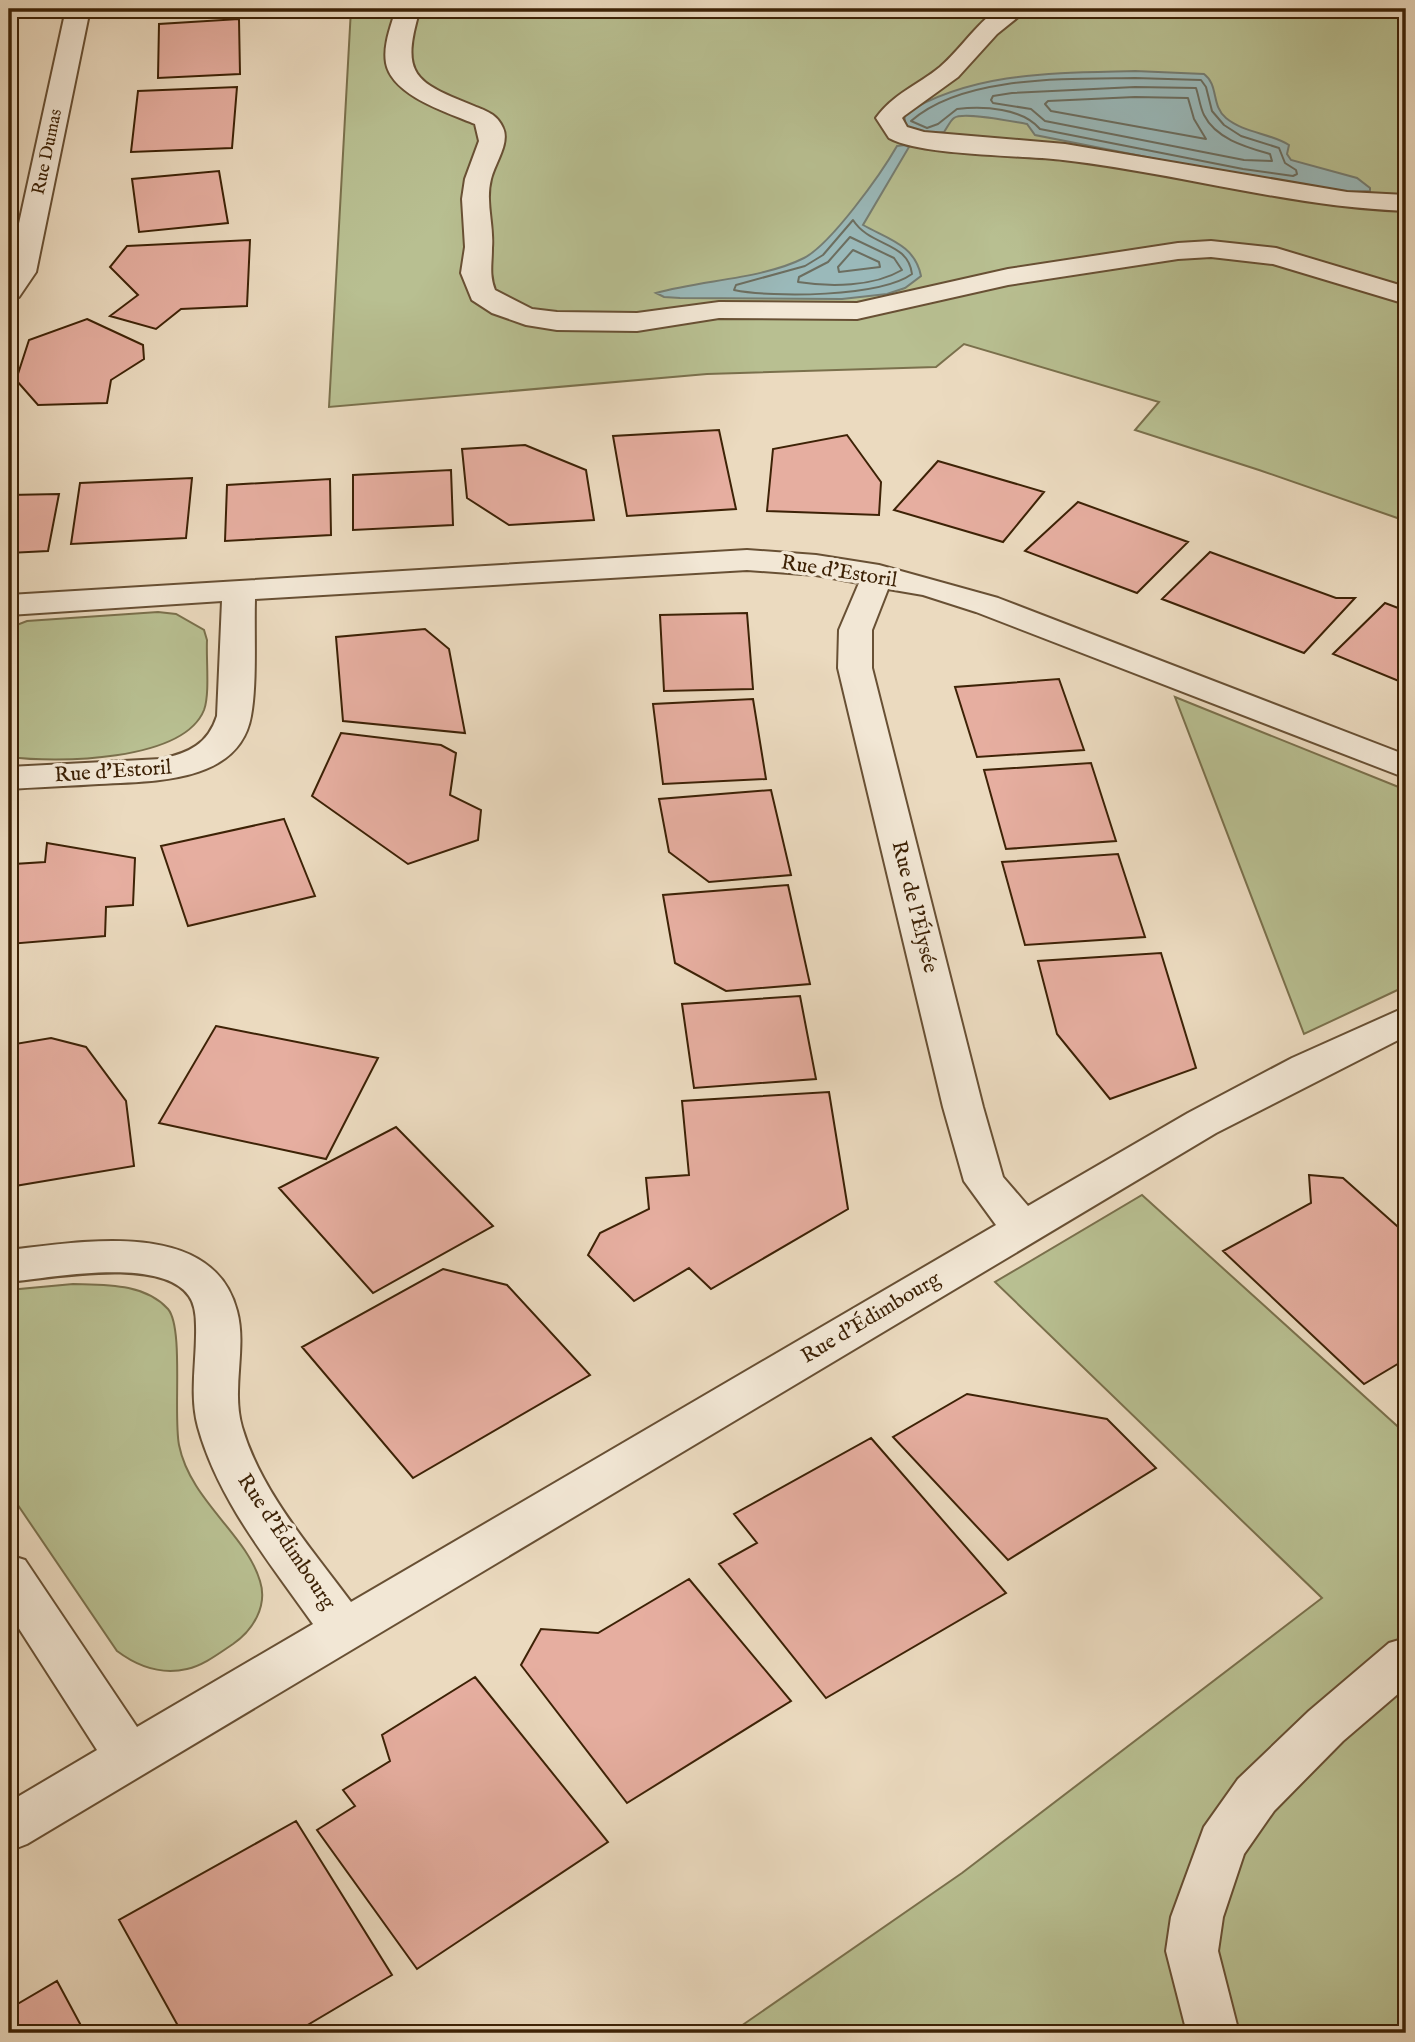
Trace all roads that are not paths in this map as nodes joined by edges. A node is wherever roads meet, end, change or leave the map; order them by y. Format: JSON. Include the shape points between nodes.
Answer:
{"nodes":[{"id":1,"x":78,"y":9,"type":"edge"},
{"id":2,"x":408,"y":9,"type":"edge"},
{"id":3,"x":1016,"y":9,"type":"edge"},
{"id":4,"x":1406,"y":203,"type":"edge"},
{"id":5,"x":9,"y":290,"type":"edge"},
{"id":6,"x":1406,"y":296,"type":"edge"},
{"id":7,"x":879,"y":575,"type":"junction"},
{"id":8,"x":239,"y":590,"type":"junction"},
{"id":9,"x":9,"y":604,"type":"edge"},
{"id":10,"x":1406,"y":767,"type":"edge"},
{"id":11,"x":9,"y":778,"type":"edge"},
{"id":12,"x":1406,"y":1020,"type":"edge"},
{"id":13,"x":1024,"y":1227,"type":"junction"},
{"id":14,"x":9,"y":1266,"type":"edge"},
{"id":15,"x":9,"y":1574,"type":"edge"},
{"id":16,"x":344,"y":1630,"type":"junction"},
{"id":17,"x":1406,"y":1658,"type":"edge"},
{"id":18,"x":129,"y":1757,"type":"junction"},
{"id":19,"x":9,"y":1828,"type":"edge"},
{"id":20,"x":1213,"y":2033,"type":"edge"}],
"edges":[{"from":1,"to":5,"type":"street","name":"Rue Dumas","via":[[22,272]]},
{"from":2,"to":6,"type":"street","via":[[399,67],[409,81],[484,119],[491,129],[492,141],[475,199],[479,247],[475,273],[482,294],[526,317],[637,321],[719,310],[857,311],[1008,277],[1211,249],[1276,256]]},
{"from":3,"to":4,"type":"street","via":[[1003,15],[947,74],[897,106],[889,118],[892,128],[924,140],[1065,152],[1347,200]]},
{"from":7,"to":8,"type":"street","name":"Rue d'Estoril","via":[[816,565],[715,561]]},
{"from":7,"to":10,"type":"street","name":"Rue d'Estoril","via":[[987,605]]},
{"from":7,"to":13,"type":"street","name":"Rue de l'Élysée","via":[[855,622],[855,668],[984,1181]]},
{"from":8,"to":9,"type":"street","name":"Rue d'Estoril"},
{"from":8,"to":11,"type":"street","name":"Rue d'Estoril","via":[[234,716],[230,734],[220,747],[184,766],[161,770]]},
{"from":12,"to":13,"type":"street","name":"Rue d'Édimbourg","via":[[1262,1090]]},
{"from":13,"to":16,"type":"street","name":"Rue d'Édimbourg"},
{"from":14,"to":16,"type":"street","name":"Rue d'Édimbourg","via":[[128,1256],[192,1270],[209,1289],[216,1311],[214,1393],[231,1457],[247,1489]]},
{"from":15,"to":18,"type":"street"},
{"from":16,"to":18,"type":"street","name":"Rue d'Édimbourg"},
{"from":17,"to":20,"type":"street","via":[[1326,1726],[1256,1795],[1222,1843],[1197,1917],[1192,1951]]},
{"from":18,"to":19,"type":"street","name":"Rue d'Édimbourg"}]}
